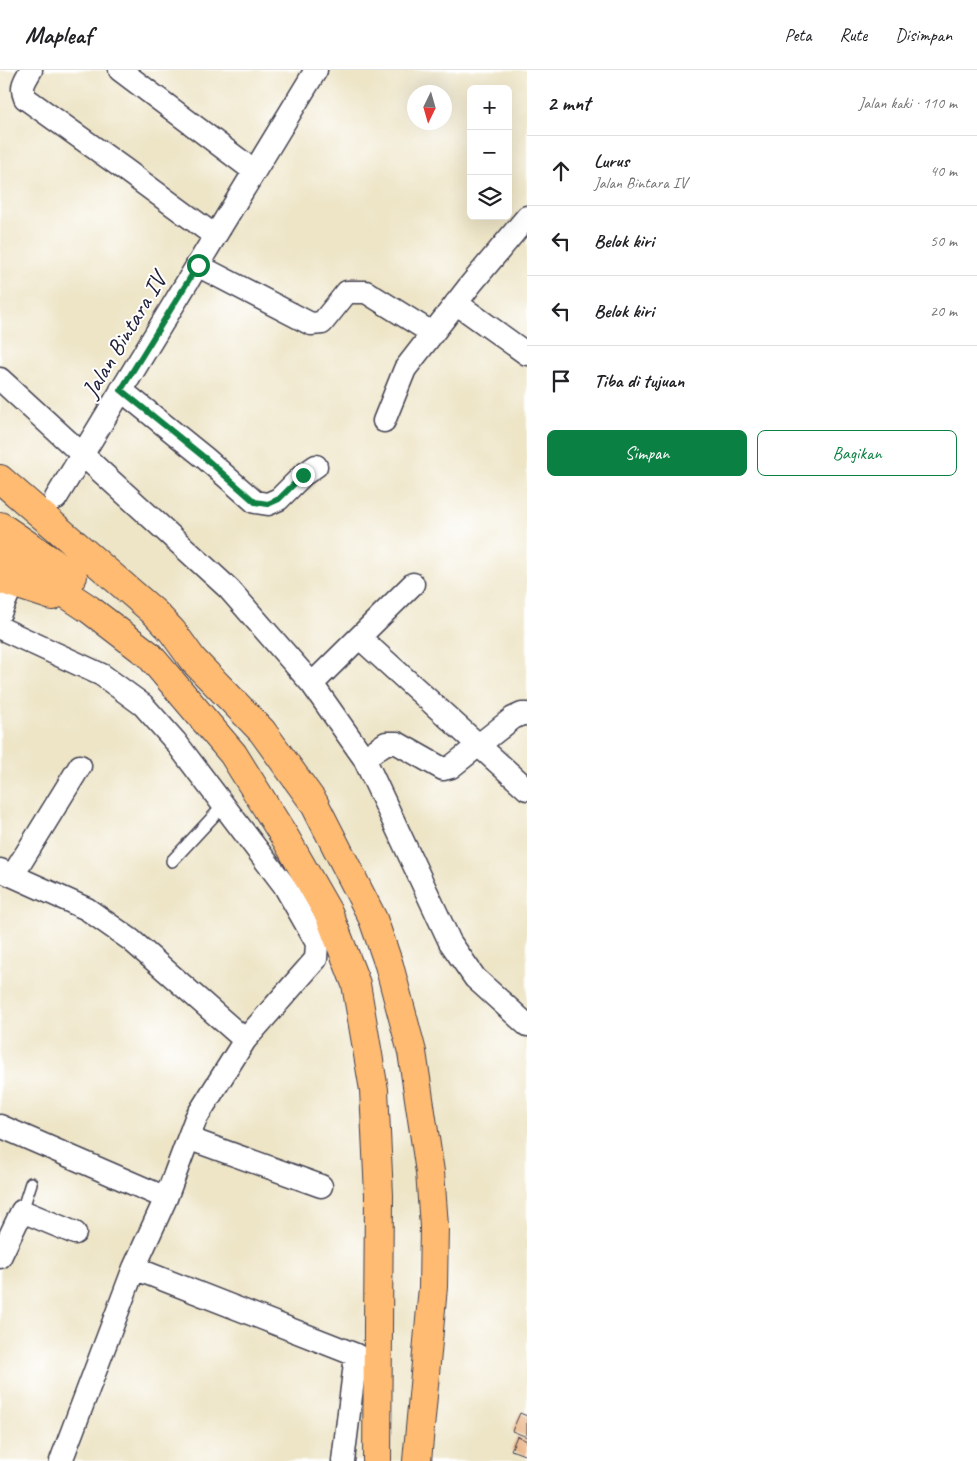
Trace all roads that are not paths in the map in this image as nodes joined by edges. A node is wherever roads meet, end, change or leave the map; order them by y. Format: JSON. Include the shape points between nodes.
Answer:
{"nodes":[{"id":1,"x":31,"y":70,"type":"edge"},
{"id":2,"x":120,"y":70,"type":"edge"},
{"id":3,"x":316,"y":70,"type":"edge"},
{"id":4,"x":254,"y":171,"type":"junction"},
{"id":5,"x":527,"y":217,"type":"edge"},
{"id":6,"x":215,"y":236,"type":"junction"},
{"id":7,"x":198,"y":265,"type":"junction"},
{"id":8,"x":456,"y":303,"type":"junction"},
{"id":9,"x":432,"y":333,"type":"junction"},
{"id":10,"x":527,"y":354,"type":"edge"},
{"id":11,"x":0,"y":379,"type":"edge"},
{"id":12,"x":121,"y":390,"type":"junction"},
{"id":13,"x":384,"y":421,"type":"dead end"},
{"id":14,"x":83,"y":454,"type":"junction"},
{"id":15,"x":316,"y":466,"type":"dead end"},
{"id":16,"x":0,"y":479,"type":"edge"},
{"id":17,"x":56,"y":498,"type":"dead end"},
{"id":18,"x":0,"y":526,"type":"edge"},
{"id":19,"x":0,"y":550,"type":"edge"},
{"id":20,"x":413,"y":584,"type":"dead end"},
{"id":21,"x":5,"y":586,"type":"edge"},
{"id":22,"x":89,"y":609,"type":"junction"},
{"id":23,"x":0,"y":613,"type":"edge"},
{"id":24,"x":0,"y":628,"type":"edge"},
{"id":25,"x":360,"y":638,"type":"junction"},
{"id":26,"x":193,"y":660,"type":"junction"},
{"id":27,"x":312,"y":684,"type":"junction"},
{"id":28,"x":527,"y":714,"type":"edge"},
{"id":29,"x":479,"y":745,"type":"junction"},
{"id":30,"x":364,"y":758,"type":"junction"},
{"id":31,"x":80,"y":766,"type":"dead end"},
{"id":32,"x":527,"y":789,"type":"edge"},
{"id":33,"x":223,"y":806,"type":"junction"},
{"id":34,"x":172,"y":861,"type":"dead end"},
{"id":35,"x":7,"y":872,"type":"edge"},
{"id":36,"x":527,"y":1026,"type":"edge"},
{"id":37,"x":245,"y":1040,"type":"junction"},
{"id":38,"x":0,"y":1126,"type":"edge"},
{"id":39,"x":190,"y":1138,"type":"junction"},
{"id":40,"x":31,"y":1183,"type":"dead end"},
{"id":41,"x":321,"y":1186,"type":"dead end"},
{"id":42,"x":166,"y":1198,"type":"junction"},
{"id":43,"x":22,"y":1211,"type":"junction"},
{"id":44,"x":75,"y":1233,"type":"dead end"},
{"id":45,"x":0,"y":1257,"type":"edge"},
{"id":46,"x":134,"y":1268,"type":"junction"},
{"id":47,"x":61,"y":1461,"type":"edge"},
{"id":48,"x":343,"y":1461,"type":"edge"},
{"id":49,"x":377,"y":1461,"type":"edge"},
{"id":50,"x":417,"y":1461,"type":"edge"}],
"edges":[{"from":1,"to":6,"type":"street","via":[[23,82],[25,98]]},
{"from":2,"to":4,"type":"street"},
{"from":3,"to":4,"type":"street","name":"Jalan Bintara IV"},
{"from":4,"to":6,"type":"street","name":"Jalan Bintara IV"},
{"from":5,"to":8,"type":"street"},
{"from":6,"to":7,"type":"street","name":"Jalan Bintara IV"},
{"from":7,"to":9,"type":"street","via":[[311,324],[322,323],[348,292],[366,292]]},
{"from":7,"to":12,"type":"street","name":"Jalan Bintara IV"},
{"from":8,"to":9,"type":"street"},
{"from":8,"to":10,"type":"street"},
{"from":9,"to":13,"type":"street","via":[[405,369]]},
{"from":11,"to":14,"type":"street"},
{"from":12,"to":14,"type":"street","name":"Jalan Bintara IV"},
{"from":12,"to":15,"type":"street","via":[[255,502],[268,504],[279,499]]},
{"from":14,"to":17,"type":"street","name":"Jalan Bintara IV"},
{"from":14,"to":27,"type":"street","via":[[229,589]]},
{"from":16,"to":26,"type":"highway","via":[[155,613]]},
{"from":18,"to":26,"type":"highway"},
{"from":19,"to":22,"type":"highway"},
{"from":20,"to":25,"type":"street"},
{"from":21,"to":22,"type":"highway"},
{"from":21,"to":23,"type":"street"},
{"from":22,"to":49,"type":"highway","via":[[148,655],[232,754],[330,914],[356,984],[374,1090],[378,1185]]},
{"from":24,"to":33,"type":"street","via":[[102,674],[143,705],[175,741]]},
{"from":25,"to":27,"type":"street"},
{"from":25,"to":29,"type":"street"},
{"from":26,"to":50,"type":"highway","via":[[262,731],[314,803],[373,919],[400,1001],[412,1052],[430,1172],[434,1226],[433,1286]]},
{"from":27,"to":30,"type":"street"},
{"from":28,"to":29,"type":"street","via":[[513,718]]},
{"from":29,"to":30,"type":"street","via":[[451,767],[443,769],[397,743],[386,744]]},
{"from":29,"to":32,"type":"street"},
{"from":30,"to":36,"type":"street","via":[[450,942],[475,978]]},
{"from":31,"to":35,"type":"street"},
{"from":33,"to":34,"type":"lane"},
{"from":33,"to":37,"type":"street","via":[[284,884],[317,943],[316,959]]},
{"from":35,"to":37,"type":"street","via":[[87,910],[131,940]]},
{"from":37,"to":39,"type":"street","via":[[196,1118]]},
{"from":38,"to":42,"type":"street"},
{"from":39,"to":41,"type":"street"},
{"from":39,"to":42,"type":"street"},
{"from":40,"to":43,"type":"lane"},
{"from":42,"to":46,"type":"street"},
{"from":43,"to":44,"type":"street"},
{"from":43,"to":45,"type":"street"},
{"from":46,"to":47,"type":"street"},
{"from":46,"to":48,"type":"street","via":[[356,1355]]}]}
